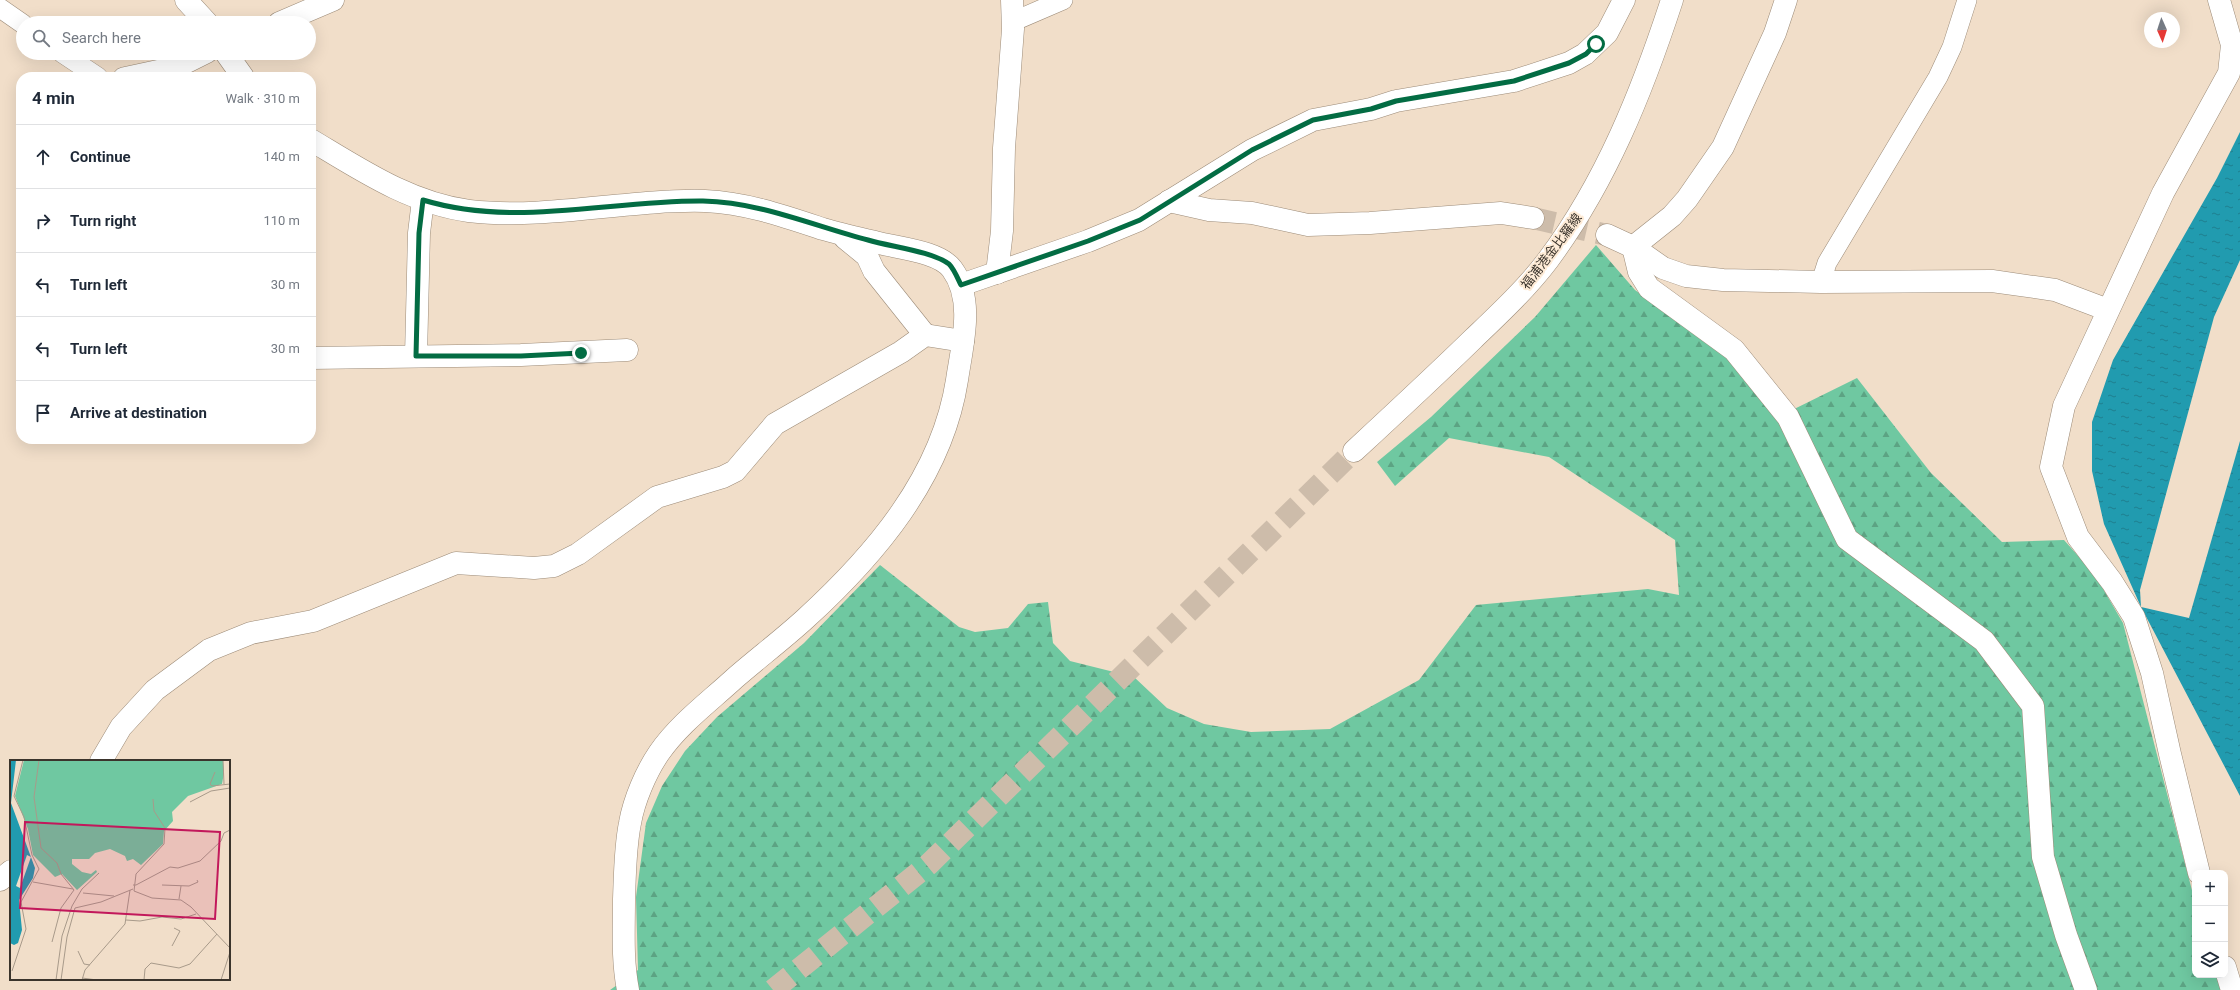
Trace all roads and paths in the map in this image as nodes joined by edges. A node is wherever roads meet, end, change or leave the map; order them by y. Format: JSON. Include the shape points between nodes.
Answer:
{"nodes":[{"id":1,"x":186,"y":0,"type":"edge"},
{"id":2,"x":333,"y":0,"type":"edge"},
{"id":3,"x":1012,"y":0,"type":"edge"},
{"id":4,"x":1063,"y":0,"type":"edge"},
{"id":5,"x":1624,"y":0,"type":"edge"},
{"id":6,"x":1672,"y":0,"type":"edge"},
{"id":7,"x":1786,"y":0,"type":"edge"},
{"id":8,"x":1967,"y":0,"type":"edge"},
{"id":9,"x":2219,"y":0,"type":"edge"},
{"id":10,"x":0,"y":8,"type":"edge"},
{"id":11,"x":201,"y":16,"type":"edge"},
{"id":12,"x":295,"y":16,"type":"edge"},
{"id":13,"x":16,"y":19,"type":"edge"},
{"id":14,"x":1012,"y":22,"type":"junction"},
{"id":15,"x":72,"y":60,"type":"edge"},
{"id":16,"x":194,"y":60,"type":"edge"},
{"id":17,"x":231,"y":60,"type":"edge"},
{"id":18,"x":90,"y":72,"type":"edge"},
{"id":19,"x":146,"y":72,"type":"edge"},
{"id":20,"x":239,"y":72,"type":"edge"},
{"id":21,"x":316,"y":143,"type":"edge"},
{"id":22,"x":423,"y":200,"type":"junction"},
{"id":23,"x":1169,"y":201,"type":"junction"},
{"id":24,"x":1533,"y":218,"type":"tunnel mouth"},
{"id":25,"x":839,"y":233,"type":"junction"},
{"id":26,"x":1607,"y":235,"type":"tunnel mouth"},
{"id":27,"x":1633,"y":247,"type":"junction"},
{"id":28,"x":997,"y":273,"type":"junction"},
{"id":29,"x":1822,"y":282,"type":"junction"},
{"id":30,"x":961,"y":285,"type":"junction"},
{"id":31,"x":2108,"y":310,"type":"junction"},
{"id":32,"x":925,"y":335,"type":"junction"},
{"id":33,"x":963,"y":341,"type":"junction"},
{"id":34,"x":627,"y":350,"type":"dead end"},
{"id":35,"x":416,"y":356,"type":"junction"},
{"id":36,"x":316,"y":358,"type":"edge"},
{"id":37,"x":1354,"y":451,"type":"tunnel mouth"},
{"id":38,"x":102,"y":760,"type":"edge"},
{"id":39,"x":2198,"y":870,"type":"edge"},
{"id":40,"x":10,"y":873,"type":"edge"},
{"id":41,"x":0,"y":880,"type":"edge"},
{"id":42,"x":2228,"y":977,"type":"edge"},
{"id":43,"x":628,"y":990,"type":"edge"},
{"id":44,"x":2086,"y":990,"type":"edge"},
{"id":45,"x":2232,"y":990,"type":"edge"}],
"edges":[{"from":1,"to":11,"type":"street"},
{"from":2,"to":12,"type":"street"},
{"from":3,"to":14,"type":"street"},
{"from":4,"to":14,"type":"lane"},
{"from":5,"to":23,"type":"street","via":[[1607,33],[1586,54],[1569,63],[1514,81],[1396,101],[1371,109],[1313,120],[1252,150]]},
{"from":6,"to":37,"type":"street","name":"福浦港金比羅線","via":[[1652,61],[1602,176],[1582,211],[1547,261],[1512,301]]},
{"from":7,"to":27,"type":"street","via":[[1775,33],[1723,147],[1672,216]]},
{"from":8,"to":29,"type":"lane","via":[[1952,47],[1938,77],[1827,263]]},
{"from":9,"to":31,"type":"street","via":[[2232,45],[2229,73],[2163,193]]},
{"from":10,"to":13,"type":"lane"},
{"from":14,"to":28,"type":"street","via":[[1002,231]]},
{"from":15,"to":18,"type":"lane"},
{"from":16,"to":19,"type":"lane"},
{"from":17,"to":20,"type":"street"},
{"from":21,"to":22,"type":"street","via":[[408,196]]},
{"from":22,"to":25,"type":"street","via":[[466,210],[497,213],[704,201],[775,212]]},
{"from":22,"to":35,"type":"street","via":[[419,233]]},
{"from":23,"to":24,"type":"street","via":[[1209,210],[1252,214],[1308,225],[1501,213]]},
{"from":23,"to":28,"type":"street","via":[[1140,220]]},
{"from":25,"to":30,"type":"street","via":[[934,255],[950,265]]},
{"from":25,"to":32,"type":"street","via":[[867,256],[874,271]]},
{"from":26,"to":27,"type":"street"},
{"from":27,"to":29,"type":"street","via":[[1663,268],[1686,276],[1723,280]]},
{"from":27,"to":44,"type":"street","via":[[1639,272],[1649,288],[1734,350],[1788,417],[1847,539],[1984,641],[2033,706],[2044,857],[2066,935]]},
{"from":28,"to":30,"type":"street"},
{"from":29,"to":31,"type":"street","via":[[1992,281],[2055,290]]},
{"from":30,"to":33,"type":"street","via":[[966,312]]},
{"from":31,"to":39,"type":"street","via":[[2064,406],[2051,468],[2078,537],[2112,582],[2134,617],[2152,673]]},
{"from":32,"to":33,"type":"street"},
{"from":32,"to":38,"type":"street","via":[[901,352],[775,424],[735,471],[657,497],[578,554],[554,566],[534,568],[456,563],[313,621],[251,634],[209,650],[155,690],[121,727]]},
{"from":33,"to":43,"type":"street","via":[[954,399],[946,426],[930,468],[898,518],[872,550],[810,614],[691,718],[659,753],[630,822],[625,873],[623,962]]},
{"from":34,"to":35,"type":"street","via":[[521,356]]},
{"from":35,"to":36,"type":"street"},
{"from":40,"to":41,"type":"street"},
{"from":42,"to":45,"type":"street"}]}
